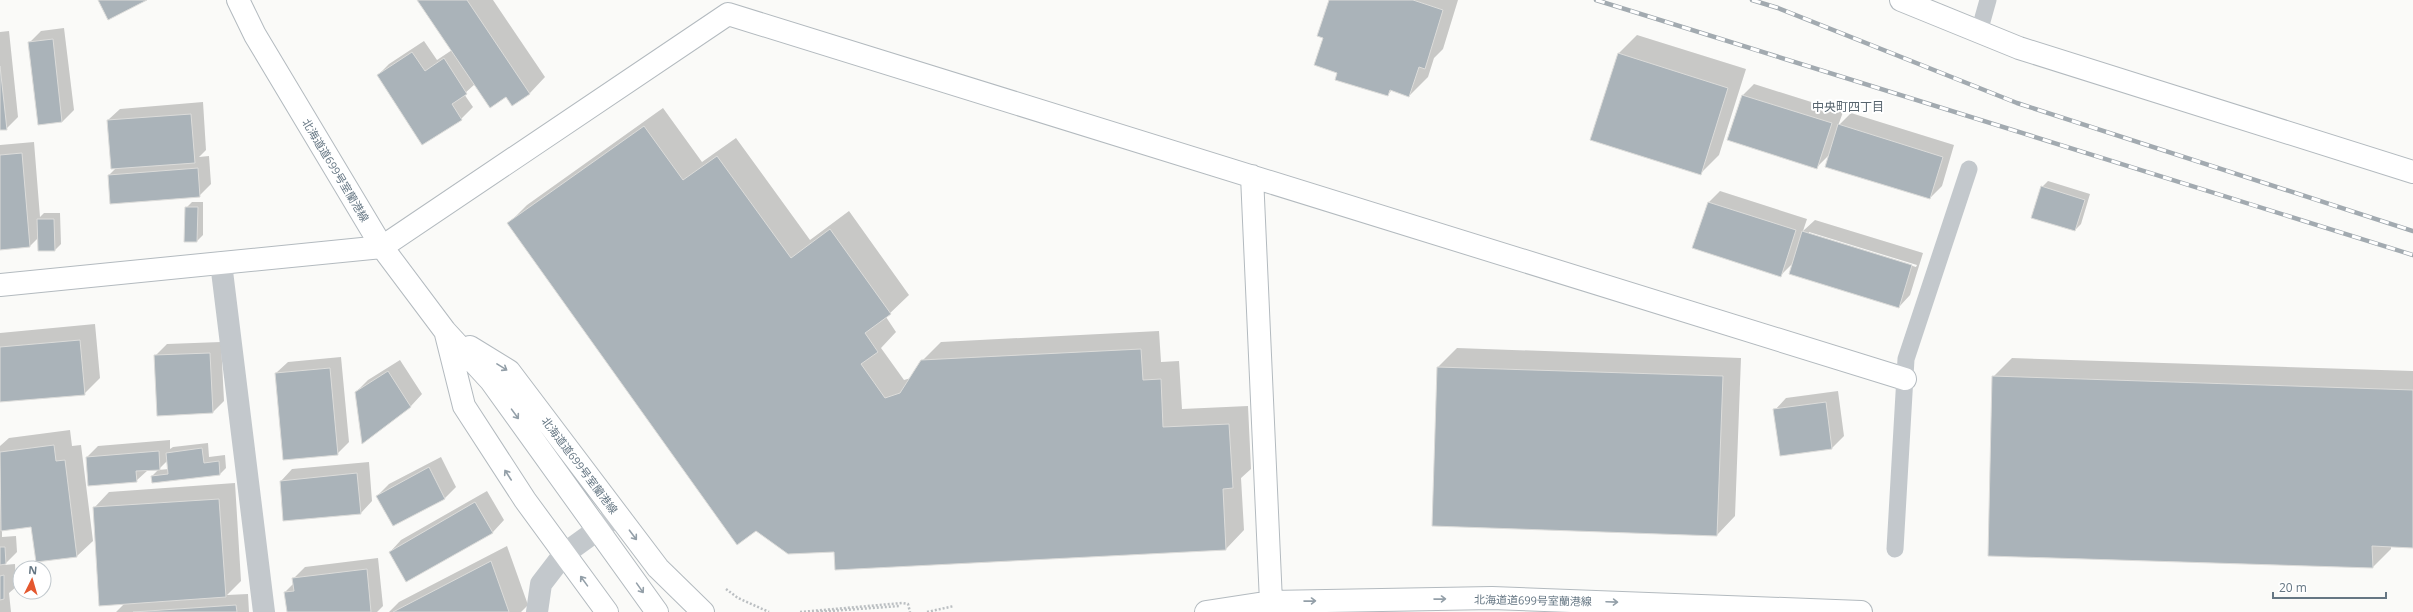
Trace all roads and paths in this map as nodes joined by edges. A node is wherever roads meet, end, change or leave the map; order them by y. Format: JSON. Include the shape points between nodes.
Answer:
{"nodes":[{"id":1,"x":238,"y":0,"type":"edge"},
{"id":2,"x":1901,"y":0,"type":"edge"},
{"id":3,"x":1988,"y":0,"type":"edge"},
{"id":4,"x":1979,"y":32,"type":"junction"},
{"id":5,"x":1969,"y":169,"type":"dead end"},
{"id":6,"x":2413,"y":172,"type":"edge"},
{"id":7,"x":1252,"y":176,"type":"junction"},
{"id":8,"x":382,"y":247,"type":"junction"},
{"id":9,"x":221,"y":263,"type":"junction"},
{"id":10,"x":0,"y":285,"type":"edge"},
{"id":11,"x":445,"y":331,"type":"junction"},
{"id":12,"x":1905,"y":378,"type":"junction"},
{"id":13,"x":618,"y":516,"type":"junction"},
{"id":14,"x":598,"y":529,"type":"junction"},
{"id":15,"x":1895,"y":549,"type":"dead end"},
{"id":16,"x":564,"y":554,"type":"junction"},
{"id":17,"x":721,"y":585,"type":"dead end"},
{"id":18,"x":900,"y":606,"type":"dead end"},
{"id":19,"x":954,"y":606,"type":"dead end"},
{"id":20,"x":1276,"y":607,"type":"edge"},
{"id":21,"x":264,"y":612,"type":"edge"},
{"id":22,"x":537,"y":612,"type":"edge"},
{"id":23,"x":607,"y":612,"type":"edge"},
{"id":24,"x":657,"y":612,"type":"edge"},
{"id":25,"x":704,"y":612,"type":"edge"},
{"id":26,"x":769,"y":612,"type":"edge"},
{"id":27,"x":800,"y":612,"type":"edge"},
{"id":28,"x":817,"y":612,"type":"edge"},
{"id":29,"x":910,"y":612,"type":"edge"},
{"id":30,"x":927,"y":612,"type":"edge"},
{"id":31,"x":1206,"y":612,"type":"edge"},
{"id":32,"x":1861,"y":612,"type":"edge"}],
"edges":[{"from":1,"to":8,"type":"street","name":"北海道道699号室蘭港線","via":[[255,35]]},
{"from":2,"to":4,"type":"street"},
{"from":3,"to":4,"type":"lane"},
{"from":4,"to":6,"type":"street","via":[[2019,48]]},
{"from":5,"to":12,"type":"lane","via":[[1906,359]]},
{"from":7,"to":8,"type":"street","via":[[728,14]]},
{"from":7,"to":12,"type":"street"},
{"from":7,"to":20,"type":"street"},
{"from":8,"to":9,"type":"street"},
{"from":8,"to":11,"type":"street","name":"北海道道699号室蘭港線"},
{"from":9,"to":10,"type":"street"},
{"from":9,"to":21,"type":"street"},
{"from":11,"to":13,"type":"street","name":"北海道道699号室蘭港線","one_way":true,"via":[[509,371]]},
{"from":11,"to":14,"type":"street","name":"北海道道699号室蘭港線","one_way":true,"via":[[491,381]]},
{"from":16,"to":11,"type":"street","name":"北海道道699号室蘭港線","one_way":true,"via":[[525,500],[464,406]]},
{"from":12,"to":15,"type":"lane"},
{"from":13,"to":14,"type":"street"},
{"from":13,"to":25,"type":"street","name":"北海道道699号室蘭港線","one_way":true,"via":[[658,568]]},
{"from":14,"to":16,"type":"street"},
{"from":14,"to":24,"type":"street","name":"北海道道699号室蘭港線","one_way":true},
{"from":16,"to":22,"type":"street","via":[[540,584]]},
{"from":23,"to":16,"type":"street","name":"北海道道699号室蘭港線","one_way":true},
{"from":17,"to":26,"type":"path","via":[[738,598]]},
{"from":18,"to":28,"type":"path"},
{"from":19,"to":30,"type":"path"},
{"from":20,"to":31,"type":"street","name":"北海道道699号室蘭港線"},
{"from":20,"to":32,"type":"street","name":"北海道道699号室蘭港線","one_way":true,"via":[[1492,598]]},
{"from":27,"to":29,"type":"path","via":[[902,603],[908,604]]}]}
